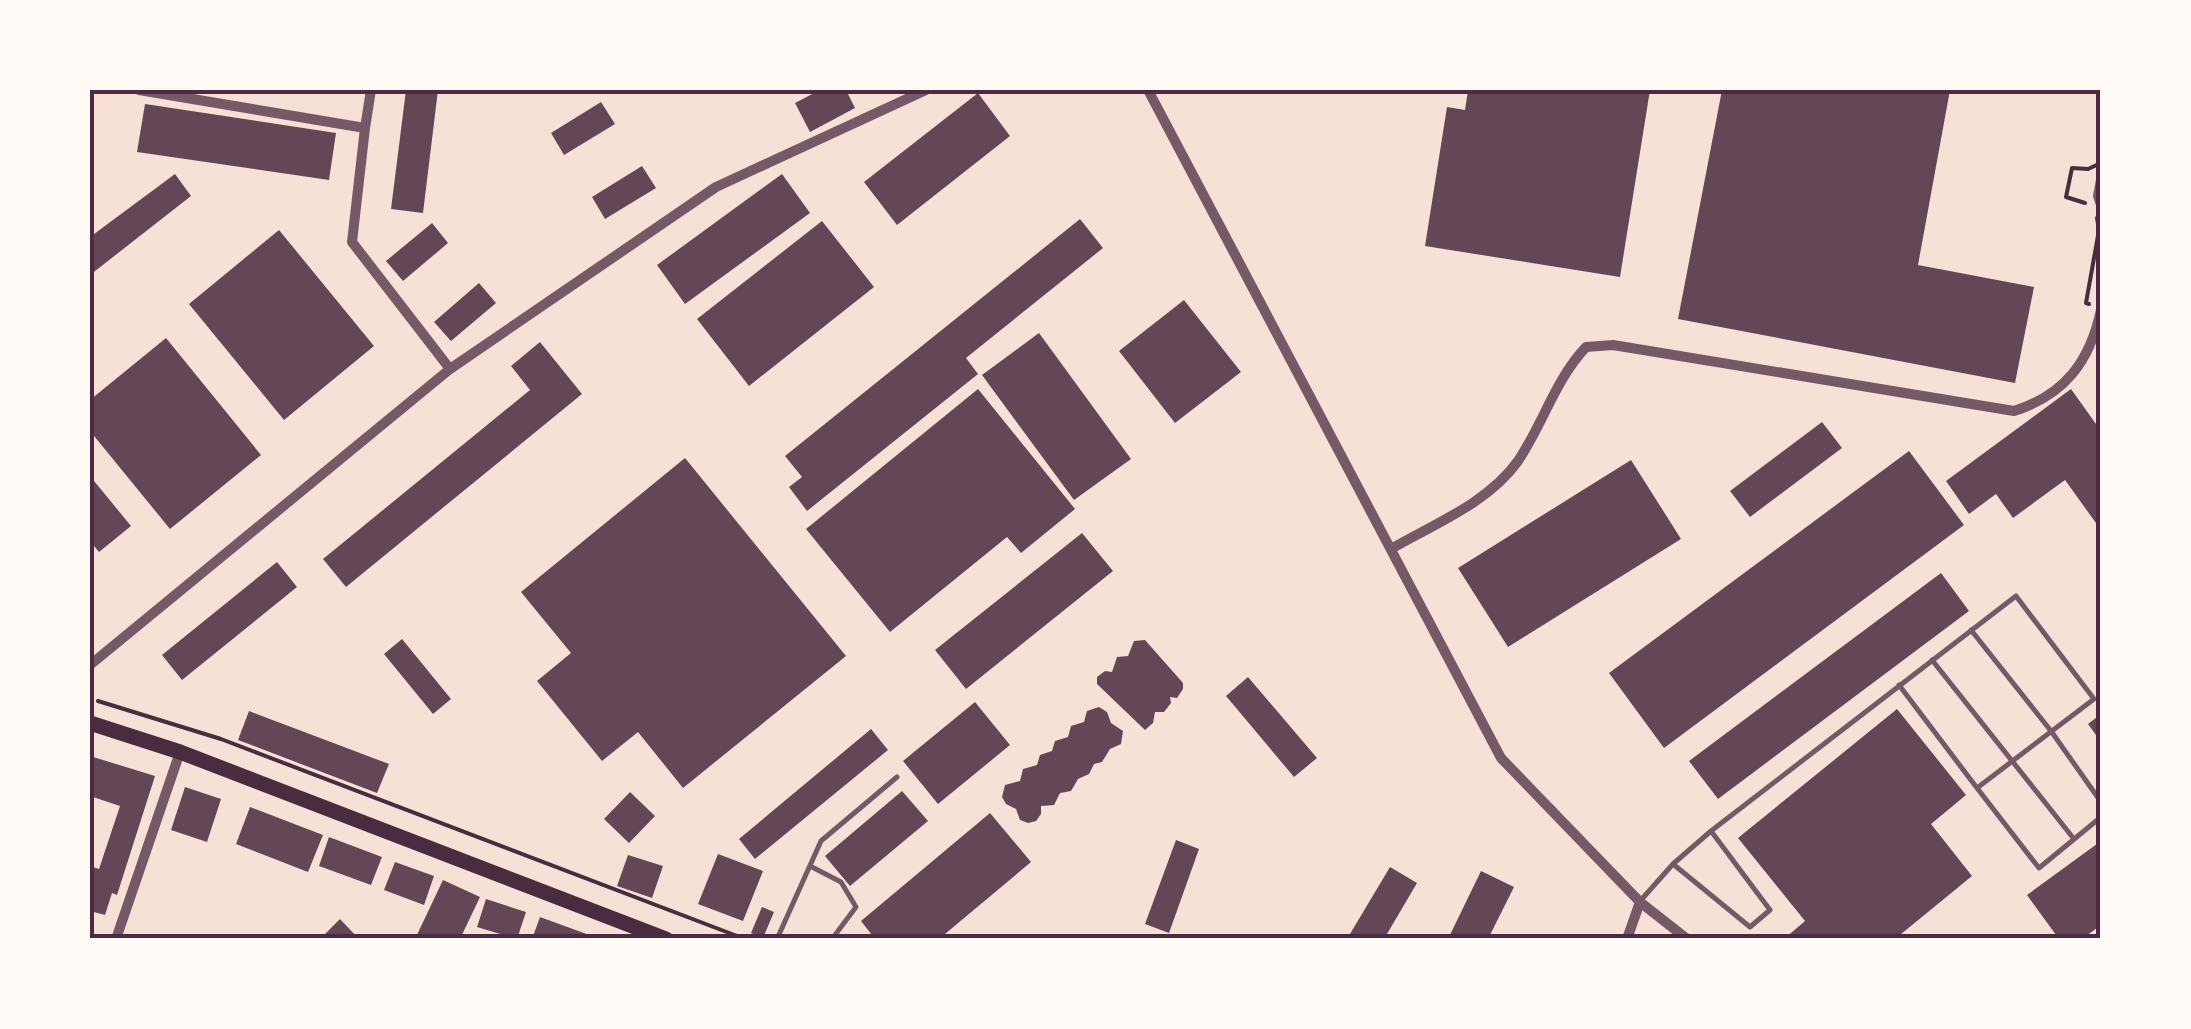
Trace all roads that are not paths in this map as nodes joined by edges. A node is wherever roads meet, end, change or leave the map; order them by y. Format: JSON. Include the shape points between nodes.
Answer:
{"nodes":[{"id":1,"x":140,"y":90,"type":"edge"},
{"id":2,"x":371,"y":90,"type":"edge"},
{"id":3,"x":926,"y":90,"type":"edge"},
{"id":4,"x":1148,"y":90,"type":"edge"},
{"id":5,"x":365,"y":128,"type":"junction"},
{"id":6,"x":2101,"y":180,"type":"edge"},
{"id":7,"x":2101,"y":204,"type":"edge"},
{"id":8,"x":2101,"y":310,"type":"edge"},
{"id":9,"x":450,"y":369,"type":"junction"},
{"id":10,"x":1391,"y":550,"type":"junction"},
{"id":11,"x":1971,"y":630,"type":"junction"},
{"id":12,"x":1932,"y":660,"type":"junction"},
{"id":13,"x":90,"y":666,"type":"edge"},
{"id":14,"x":1899,"y":684,"type":"junction"},
{"id":15,"x":90,"y":723,"type":"edge"},
{"id":16,"x":2052,"y":731,"type":"junction"},
{"id":17,"x":180,"y":752,"type":"junction"},
{"id":18,"x":2014,"y":760,"type":"junction"},
{"id":19,"x":897,"y":777,"type":"dead end"},
{"id":20,"x":1977,"y":788,"type":"junction"},
{"id":21,"x":2101,"y":802,"type":"edge"},
{"id":22,"x":2101,"y":817,"type":"edge"},
{"id":23,"x":1712,"y":831,"type":"junction"},
{"id":24,"x":2074,"y":839,"type":"junction"},
{"id":25,"x":1674,"y":864,"type":"junction"},
{"id":26,"x":810,"y":866,"type":"junction"},
{"id":27,"x":1640,"y":902,"type":"junction"},
{"id":28,"x":116,"y":939,"type":"edge"},
{"id":29,"x":666,"y":939,"type":"edge"},
{"id":30,"x":776,"y":939,"type":"edge"},
{"id":31,"x":832,"y":939,"type":"edge"},
{"id":32,"x":1628,"y":939,"type":"edge"},
{"id":33,"x":1687,"y":939,"type":"edge"}],
"edges":[{"from":1,"to":5,"type":"street"},
{"from":2,"to":5,"type":"street"},
{"from":3,"to":9,"type":"street","via":[[716,187]]},
{"from":4,"to":10,"type":"street"},
{"from":5,"to":9,"type":"street","via":[[352,242]]},
{"from":6,"to":7,"type":"street"},
{"from":8,"to":10,"type":"street","via":[[2094,342],[2076,372],[2034,405],[2014,411],[1614,346],[1586,347],[1492,491]]},
{"from":9,"to":13,"type":"street"},
{"from":10,"to":27,"type":"street","via":[[1501,758]]},
{"from":11,"to":12,"type":"lane"},
{"from":11,"to":16,"type":"lane"},
{"from":11,"to":16,"type":"lane","via":[[2016,596],[2094,699]]},
{"from":12,"to":14,"type":"lane"},
{"from":12,"to":18,"type":"lane"},
{"from":14,"to":20,"type":"lane"},
{"from":14,"to":23,"type":"lane"},
{"from":15,"to":17,"type":"main road"},
{"from":16,"to":18,"type":"lane"},
{"from":16,"to":21,"type":"lane"},
{"from":17,"to":28,"type":"street"},
{"from":17,"to":29,"type":"main road"},
{"from":18,"to":20,"type":"lane"},
{"from":18,"to":24,"type":"lane"},
{"from":19,"to":26,"type":"lane","via":[[822,842]]},
{"from":20,"to":24,"type":"lane","via":[[2039,868]]},
{"from":22,"to":24,"type":"lane"},
{"from":23,"to":25,"type":"lane"},
{"from":23,"to":25,"type":"lane","via":[[1770,910],[1760,919],[1750,927]]},
{"from":25,"to":27,"type":"lane"},
{"from":26,"to":30,"type":"lane"},
{"from":26,"to":31,"type":"lane","via":[[841,882],[856,907]]},
{"from":27,"to":32,"type":"street"},
{"from":27,"to":33,"type":"street"}]}
